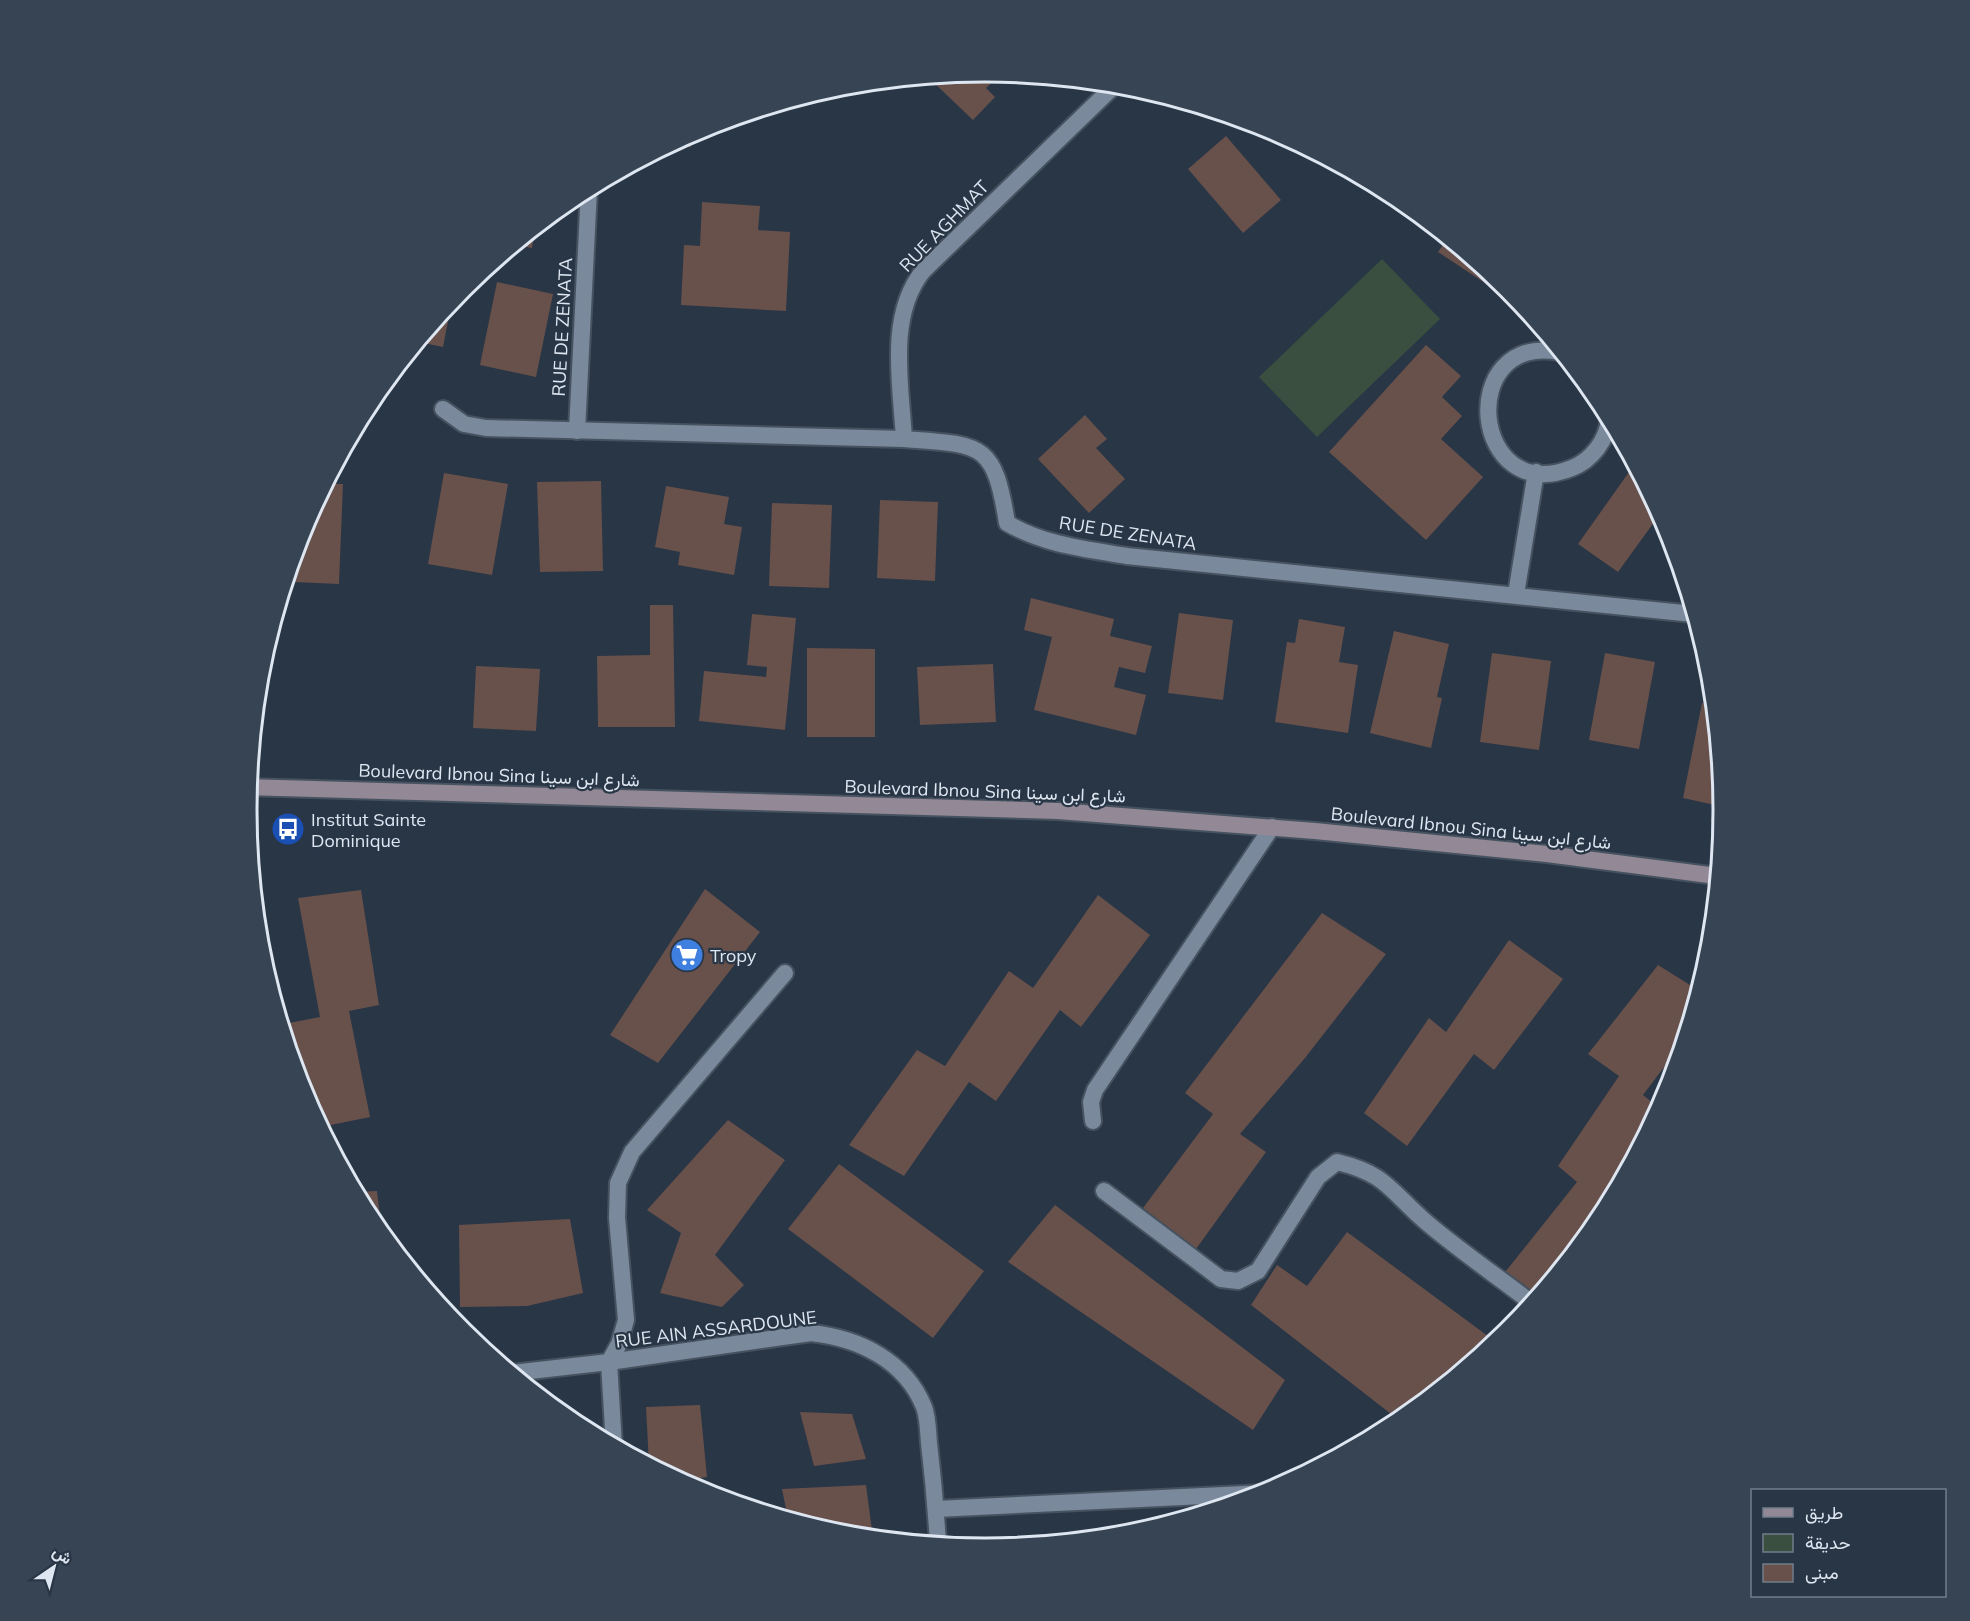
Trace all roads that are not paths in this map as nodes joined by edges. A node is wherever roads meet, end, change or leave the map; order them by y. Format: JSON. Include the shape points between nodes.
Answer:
{"nodes":[{"id":1,"x":1107,"y":93,"type":"edge"},
{"id":2,"x":588,"y":200,"type":"edge"},
{"id":3,"x":1550,"y":352,"type":"edge"},
{"id":4,"x":443,"y":408,"type":"dead end"},
{"id":5,"x":577,"y":431,"type":"junction"},
{"id":6,"x":1606,"y":432,"type":"edge"},
{"id":7,"x":904,"y":439,"type":"junction"},
{"id":8,"x":1536,"y":472,"type":"junction"},
{"id":9,"x":1516,"y":594,"type":"junction"},
{"id":10,"x":1685,"y":613,"type":"edge"},
{"id":11,"x":258,"y":786,"type":"edge"},
{"id":12,"x":1272,"y":827,"type":"junction"},
{"id":13,"x":1710,"y":875,"type":"edge"},
{"id":14,"x":785,"y":973,"type":"dead end"},
{"id":15,"x":1093,"y":1121,"type":"dead end"},
{"id":16,"x":1104,"y":1191,"type":"dead end"},
{"id":17,"x":1525,"y":1298,"type":"edge"},
{"id":18,"x":609,"y":1362,"type":"junction"},
{"id":19,"x":522,"y":1372,"type":"edge"},
{"id":20,"x":613,"y":1436,"type":"edge"},
{"id":21,"x":1209,"y":1503,"type":"edge"},
{"id":22,"x":936,"y":1509,"type":"junction"},
{"id":23,"x":938,"y":1537,"type":"edge"}],
"edges":[{"from":1,"to":7,"type":"street","name":"RUE AGHMAT","via":[[912,284],[901,326]]},
{"from":2,"to":5,"type":"street","name":"RUE DE ZENATA"},
{"from":3,"to":8,"type":"street","via":[[1534,352],[1516,359],[1501,371],[1488,398],[1487,418],[1497,445],[1518,465]]},
{"from":4,"to":5,"type":"street","name":"RUE DE ZENATA","via":[[464,424],[486,428]]},
{"from":5,"to":7,"type":"street","name":"RUE DE ZENATA"},
{"from":6,"to":8,"type":"street","via":[[1586,460],[1557,473]]},
{"from":7,"to":9,"type":"street","name":"RUE DE ZENATA","via":[[959,443],[980,452],[992,461],[1000,482],[1007,523],[1026,534],[1067,546],[1127,556]]},
{"from":8,"to":9,"type":"street"},
{"from":9,"to":10,"type":"street","name":"RUE DE ZENATA"},
{"from":11,"to":12,"type":"main road","name":"Boulevard Ibnou Sina شارع ابن سينا","via":[[1058,811]]},
{"from":12,"to":13,"type":"main road","name":"Boulevard Ibnou Sina شارع ابن سينا","via":[[1547,854]]},
{"from":12,"to":15,"type":"street","via":[[1095,1090],[1091,1102]]},
{"from":14,"to":18,"type":"street","via":[[632,1152],[618,1184],[626,1320]]},
{"from":16,"to":17,"type":"street","via":[[1221,1279],[1238,1281],[1258,1271],[1318,1177],[1337,1162],[1361,1168],[1381,1178],[1426,1222]]},
{"from":18,"to":19,"type":"street","name":"RUE AIN ASSARDOUNE"},
{"from":18,"to":20,"type":"street"},
{"from":18,"to":22,"type":"street","name":"RUE AIN ASSARDOUNE","via":[[811,1333],[838,1336],[862,1345],[912,1382],[925,1409]]},
{"from":21,"to":22,"type":"street"},
{"from":22,"to":23,"type":"street"}]}
